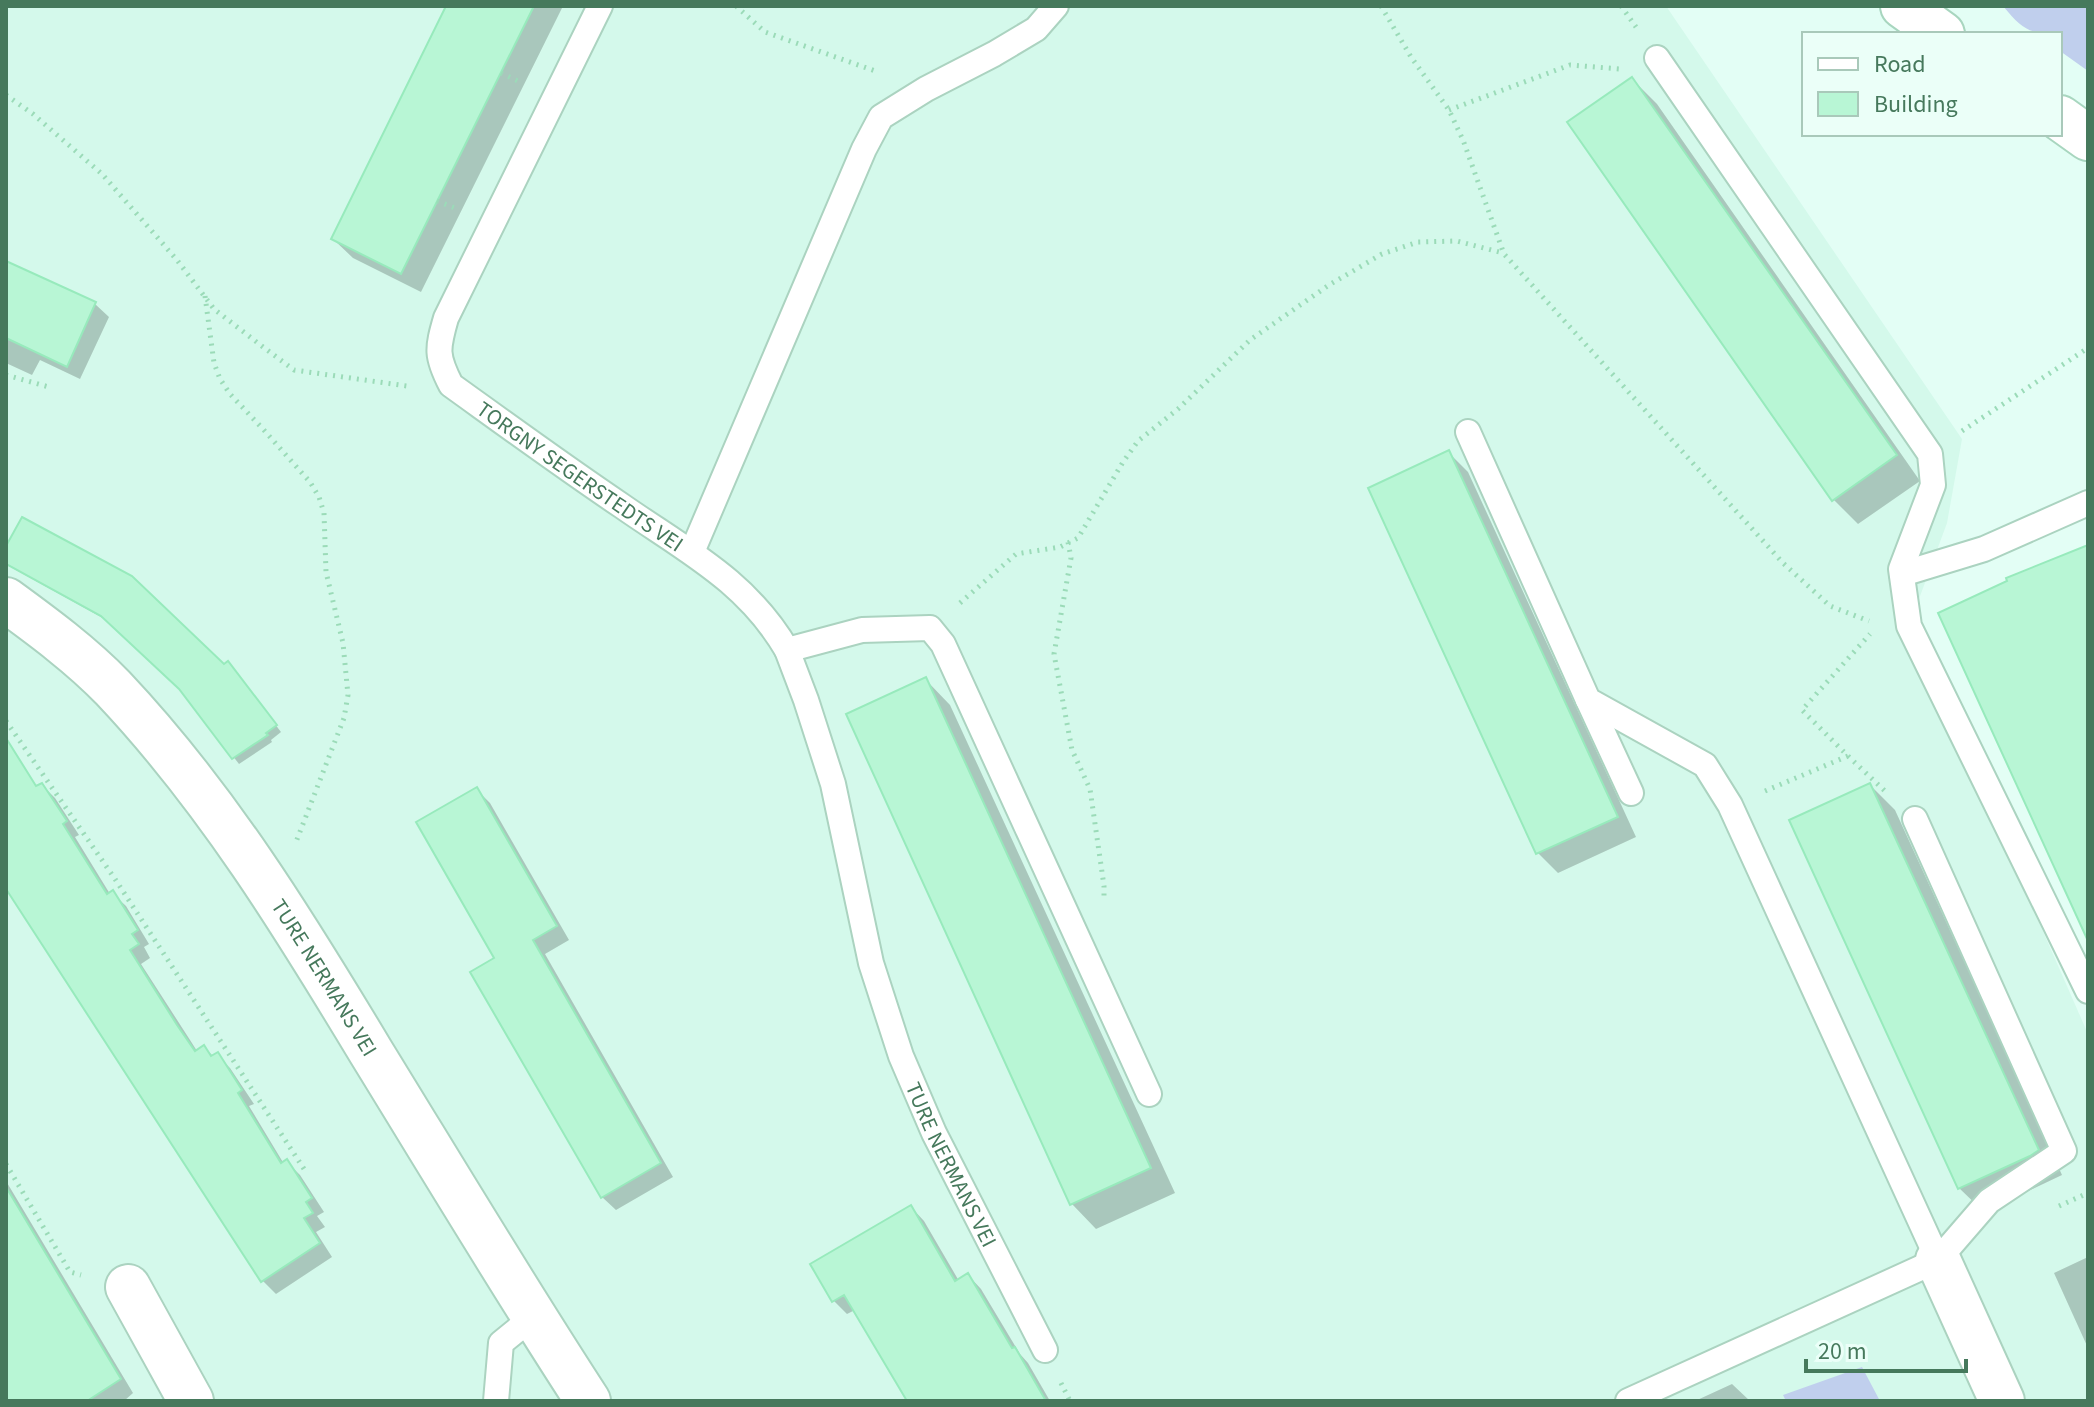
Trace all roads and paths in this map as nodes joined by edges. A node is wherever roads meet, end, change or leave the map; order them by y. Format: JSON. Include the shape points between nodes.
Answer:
{"nodes":[{"id":1,"x":600,"y":6,"type":"edge"},
{"id":2,"x":736,"y":6,"type":"edge"},
{"id":3,"x":1056,"y":6,"type":"edge"},
{"id":4,"x":1381,"y":6,"type":"edge"},
{"id":5,"x":1903,"y":6,"type":"edge"},
{"id":6,"x":1939,"y":32,"type":"edge"},
{"id":7,"x":1657,"y":58,"type":"joint"},
{"id":8,"x":926,"y":89,"type":"junction"},
{"id":9,"x":6,"y":95,"type":"edge"},
{"id":10,"x":1449,"y":110,"type":"junction"},
{"id":11,"x":2062,"y":119,"type":"edge"},
{"id":12,"x":2088,"y":138,"type":"edge"},
{"id":13,"x":1504,"y":254,"type":"junction"},
{"id":14,"x":205,"y":296,"type":"junction"},
{"id":15,"x":2088,"y":348,"type":"edge"},
{"id":16,"x":6,"y":375,"type":"edge"},
{"id":17,"x":451,"y":385,"type":"junction"},
{"id":18,"x":49,"y":387,"type":"dead end"},
{"id":19,"x":1982,"y":418,"type":"dead end"},
{"id":20,"x":1468,"y":432,"type":"dead end"},
{"id":21,"x":2088,"y":503,"type":"edge"},
{"id":22,"x":1068,"y":542,"type":"junction"},
{"id":23,"x":692,"y":552,"type":"junction"},
{"id":24,"x":1902,"y":574,"type":"junction"},
{"id":25,"x":6,"y":600,"type":"edge"},
{"id":26,"x":930,"y":628,"type":"junction"},
{"id":27,"x":787,"y":650,"type":"junction"},
{"id":28,"x":1588,"y":700,"type":"junction"},
{"id":29,"x":6,"y":721,"type":"edge"},
{"id":30,"x":9,"y":728,"type":"edge"},
{"id":31,"x":1848,"y":756,"type":"junction"},
{"id":32,"x":1787,"y":783,"type":"dead end"},
{"id":33,"x":1631,"y":793,"type":"dead end"},
{"id":34,"x":1915,"y":819,"type":"joint"},
{"id":35,"x":256,"y":868,"type":"junction"},
{"id":36,"x":1075,"y":933,"type":"junction"},
{"id":37,"x":2088,"y":991,"type":"edge"},
{"id":38,"x":1149,"y":1094,"type":"dead end"},
{"id":39,"x":6,"y":1164,"type":"edge"},
{"id":40,"x":304,"y":1169,"type":"dead end"},
{"id":41,"x":2088,"y":1193,"type":"edge"},
{"id":42,"x":2070,"y":1201,"type":"dead end"},
{"id":43,"x":1938,"y":1260,"type":"junction"},
{"id":44,"x":128,"y":1287,"type":"joint"},
{"id":45,"x":533,"y":1317,"type":"junction"},
{"id":46,"x":1045,"y":1350,"type":"dead end"},
{"id":47,"x":191,"y":1401,"type":"edge"},
{"id":48,"x":496,"y":1401,"type":"edge"},
{"id":49,"x":588,"y":1401,"type":"edge"},
{"id":50,"x":1628,"y":1401,"type":"edge"},
{"id":51,"x":2002,"y":1401,"type":"edge"}],
"edges":[{"from":1,"to":17,"type":"lane","via":[[446,318],[439,363]]},
{"from":2,"to":8,"type":"path","via":[[765,32]]},
{"from":3,"to":8,"type":"lane","name":"TORGNY SEGERSTEDTS VEI","via":[[1036,29]]},
{"from":4,"to":10,"type":"path"},
{"from":5,"to":6,"type":"street"},
{"from":7,"to":10,"type":"path","via":[[1628,70],[1570,65]]},
{"from":7,"to":24,"type":"lane","via":[[1930,454],[1933,485]]},
{"from":8,"to":23,"type":"lane","name":"TORGNY SEGERSTEDTS VEI","via":[[881,117],[864,149]]},
{"from":9,"to":14,"type":"path","via":[[102,174]]},
{"from":10,"to":13,"type":"path"},
{"from":11,"to":12,"type":"street"},
{"from":13,"to":22,"type":"path","via":[[1457,241],[1418,242],[1382,254],[1329,285],[1250,340],[1138,441],[1078,538]]},
{"from":13,"to":31,"type":"path","via":[[1783,563],[1830,606],[1878,624],[1802,710]]},
{"from":14,"to":17,"type":"path","via":[[214,309],[294,370],[412,386]]},
{"from":14,"to":35,"type":"path","via":[[220,379],[319,497],[348,695],[294,848]]},
{"from":15,"to":19,"type":"path"},
{"from":16,"to":18,"type":"path"},
{"from":17,"to":23,"type":"lane","name":"TORGNY SEGERSTEDTS VEI"},
{"from":20,"to":28,"type":"lane"},
{"from":21,"to":24,"type":"lane","via":[[1984,549]]},
{"from":22,"to":26,"type":"path","via":[[1016,554]]},
{"from":22,"to":36,"type":"path","via":[[1071,558],[1054,654],[1072,750],[1090,789],[1104,886],[1099,913]]},
{"from":23,"to":27,"type":"lane","name":"TURE NERMANS VEI","via":[[737,586]]},
{"from":24,"to":37,"type":"lane","via":[[1909,626]]},
{"from":25,"to":35,"type":"street","name":"TURE NERMANS VEI","via":[[111,687],[175,759]]},
{"from":26,"to":27,"type":"lane","via":[[862,630]]},
{"from":26,"to":36,"type":"lane","via":[[943,644]]},
{"from":27,"to":46,"type":"lane","name":"TURE NERMANS VEI","via":[[833,784],[871,963],[901,1056],[934,1133]]},
{"from":28,"to":33,"type":"lane"},
{"from":28,"to":43,"type":"lane","via":[[1705,765],[1730,805]]},
{"from":29,"to":30,"type":"path"},
{"from":30,"to":40,"type":"path","via":[[115,879]]},
{"from":31,"to":32,"type":"path"},
{"from":31,"to":34,"type":"path"},
{"from":34,"to":43,"type":"lane","via":[[2064,1151],[1989,1201]]},
{"from":35,"to":45,"type":"street","name":"TURE NERMANS VEI"},
{"from":36,"to":38,"type":"lane"},
{"from":39,"to":44,"type":"path","via":[[70,1272]]},
{"from":41,"to":42,"type":"path"},
{"from":43,"to":50,"type":"lane"},
{"from":43,"to":51,"type":"street"},
{"from":44,"to":47,"type":"street"},
{"from":45,"to":48,"type":"lane","via":[[501,1343]]},
{"from":45,"to":49,"type":"street","name":"TURE NERMANS VEI"}]}
